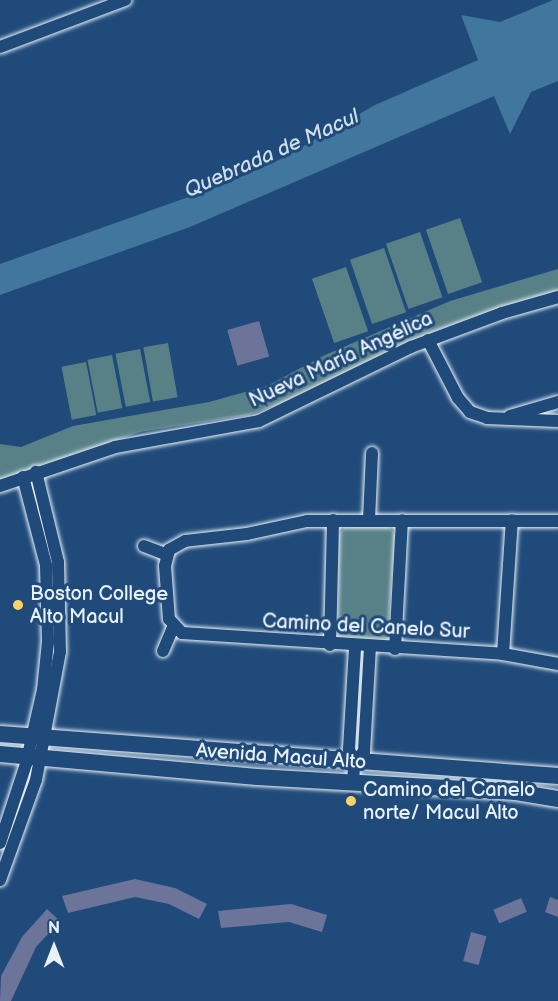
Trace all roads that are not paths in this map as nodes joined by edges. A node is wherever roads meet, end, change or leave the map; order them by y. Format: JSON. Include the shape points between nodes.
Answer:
{"nodes":[{"id":1,"x":125,"y":0,"type":"edge"},
{"id":2,"x":0,"y":47,"type":"edge"},
{"id":3,"x":558,"y":297,"type":"edge"},
{"id":4,"x":428,"y":340,"type":"junction"},
{"id":5,"x":558,"y":402,"type":"edge"},
{"id":6,"x":500,"y":419,"type":"junction"},
{"id":7,"x":558,"y":421,"type":"edge"},
{"id":8,"x":372,"y":453,"type":"dead end"},
{"id":9,"x":36,"y":472,"type":"junction"},
{"id":10,"x":23,"y":477,"type":"junction"},
{"id":11,"x":0,"y":486,"type":"edge"},
{"id":12,"x":333,"y":520,"type":"junction"},
{"id":13,"x":369,"y":520,"type":"junction"},
{"id":14,"x":402,"y":520,"type":"junction"},
{"id":15,"x":512,"y":520,"type":"junction"},
{"id":16,"x":558,"y":521,"type":"edge"},
{"id":17,"x":144,"y":546,"type":"dead end"},
{"id":18,"x":167,"y":555,"type":"junction"},
{"id":19,"x":174,"y":627,"type":"junction"},
{"id":20,"x":330,"y":645,"type":"junction"},
{"id":21,"x":355,"y":647,"type":"junction"},
{"id":22,"x":370,"y":648,"type":"junction"},
{"id":23,"x":395,"y":650,"type":"junction"},
{"id":24,"x":163,"y":651,"type":"dead end"},
{"id":25,"x":503,"y":654,"type":"junction"},
{"id":26,"x":558,"y":664,"type":"edge"},
{"id":27,"x":0,"y":734,"type":"edge"},
{"id":28,"x":38,"y":738,"type":"junction"},
{"id":29,"x":0,"y":754,"type":"edge"},
{"id":30,"x":34,"y":758,"type":"junction"},
{"id":31,"x":354,"y":763,"type":"junction"},
{"id":32,"x":558,"y":776,"type":"edge"},
{"id":33,"x":353,"y":784,"type":"junction"},
{"id":34,"x":558,"y":799,"type":"edge"},
{"id":35,"x":0,"y":843,"type":"edge"},
{"id":36,"x":4,"y":860,"type":"edge"},
{"id":37,"x":0,"y":880,"type":"edge"}],
"edges":[{"from":1,"to":2,"type":"street"},
{"from":3,"to":4,"type":"street","name":"Nueva María Angélica"},
{"from":4,"to":6,"type":"street","via":[[463,406],[475,415]]},
{"from":4,"to":9,"type":"street","name":"Nueva María Angélica","via":[[259,421],[133,443]]},
{"from":5,"to":6,"type":"street"},
{"from":6,"to":7,"type":"street"},
{"from":8,"to":13,"type":"street"},
{"from":9,"to":10,"type":"street","name":"Nueva María Angélica"},
{"from":9,"to":28,"type":"street","via":[[56,549],[62,609],[58,668]]},
{"from":10,"to":11,"type":"street","name":"Nueva María Angélica"},
{"from":10,"to":28,"type":"street","via":[[42,541],[48,593],[46,666]]},
{"from":12,"to":13,"type":"street"},
{"from":12,"to":18,"type":"street","via":[[184,541]]},
{"from":12,"to":20,"type":"street"},
{"from":13,"to":14,"type":"street"},
{"from":14,"to":15,"type":"street"},
{"from":14,"to":23,"type":"street"},
{"from":15,"to":16,"type":"street"},
{"from":15,"to":25,"type":"street"},
{"from":17,"to":18,"type":"street"},
{"from":18,"to":19,"type":"street","via":[[168,613]]},
{"from":19,"to":20,"type":"street","name":"Camino del Canelo Sur","via":[[196,636]]},
{"from":19,"to":24,"type":"street"},
{"from":20,"to":21,"type":"street","name":"Camino del Canelo Sur"},
{"from":21,"to":22,"type":"street","name":"Camino del Canelo Sur"},
{"from":21,"to":31,"type":"street","via":[[348,749]]},
{"from":22,"to":23,"type":"street","name":"Camino del Canelo Sur"},
{"from":22,"to":31,"type":"street","via":[[364,751]]},
{"from":23,"to":25,"type":"street","name":"Camino del Canelo Sur"},
{"from":25,"to":26,"type":"street","name":"Camino del Canelo Sur"},
{"from":27,"to":28,"type":"street","name":"Avenida Macul Alto"},
{"from":28,"to":30,"type":"street"},
{"from":28,"to":31,"type":"street","name":"Avenida Macul Alto"},
{"from":29,"to":30,"type":"street","name":"Avenida Macul Alto"},
{"from":30,"to":33,"type":"street","name":"Avenida Macul Alto"},
{"from":30,"to":35,"type":"street"},
{"from":30,"to":36,"type":"street"},
{"from":31,"to":32,"type":"street","name":"Avenida Macul Alto"},
{"from":31,"to":33,"type":"street"},
{"from":33,"to":34,"type":"street","name":"Avenida Macul Alto","via":[[492,790]]},
{"from":36,"to":37,"type":"street"}]}
